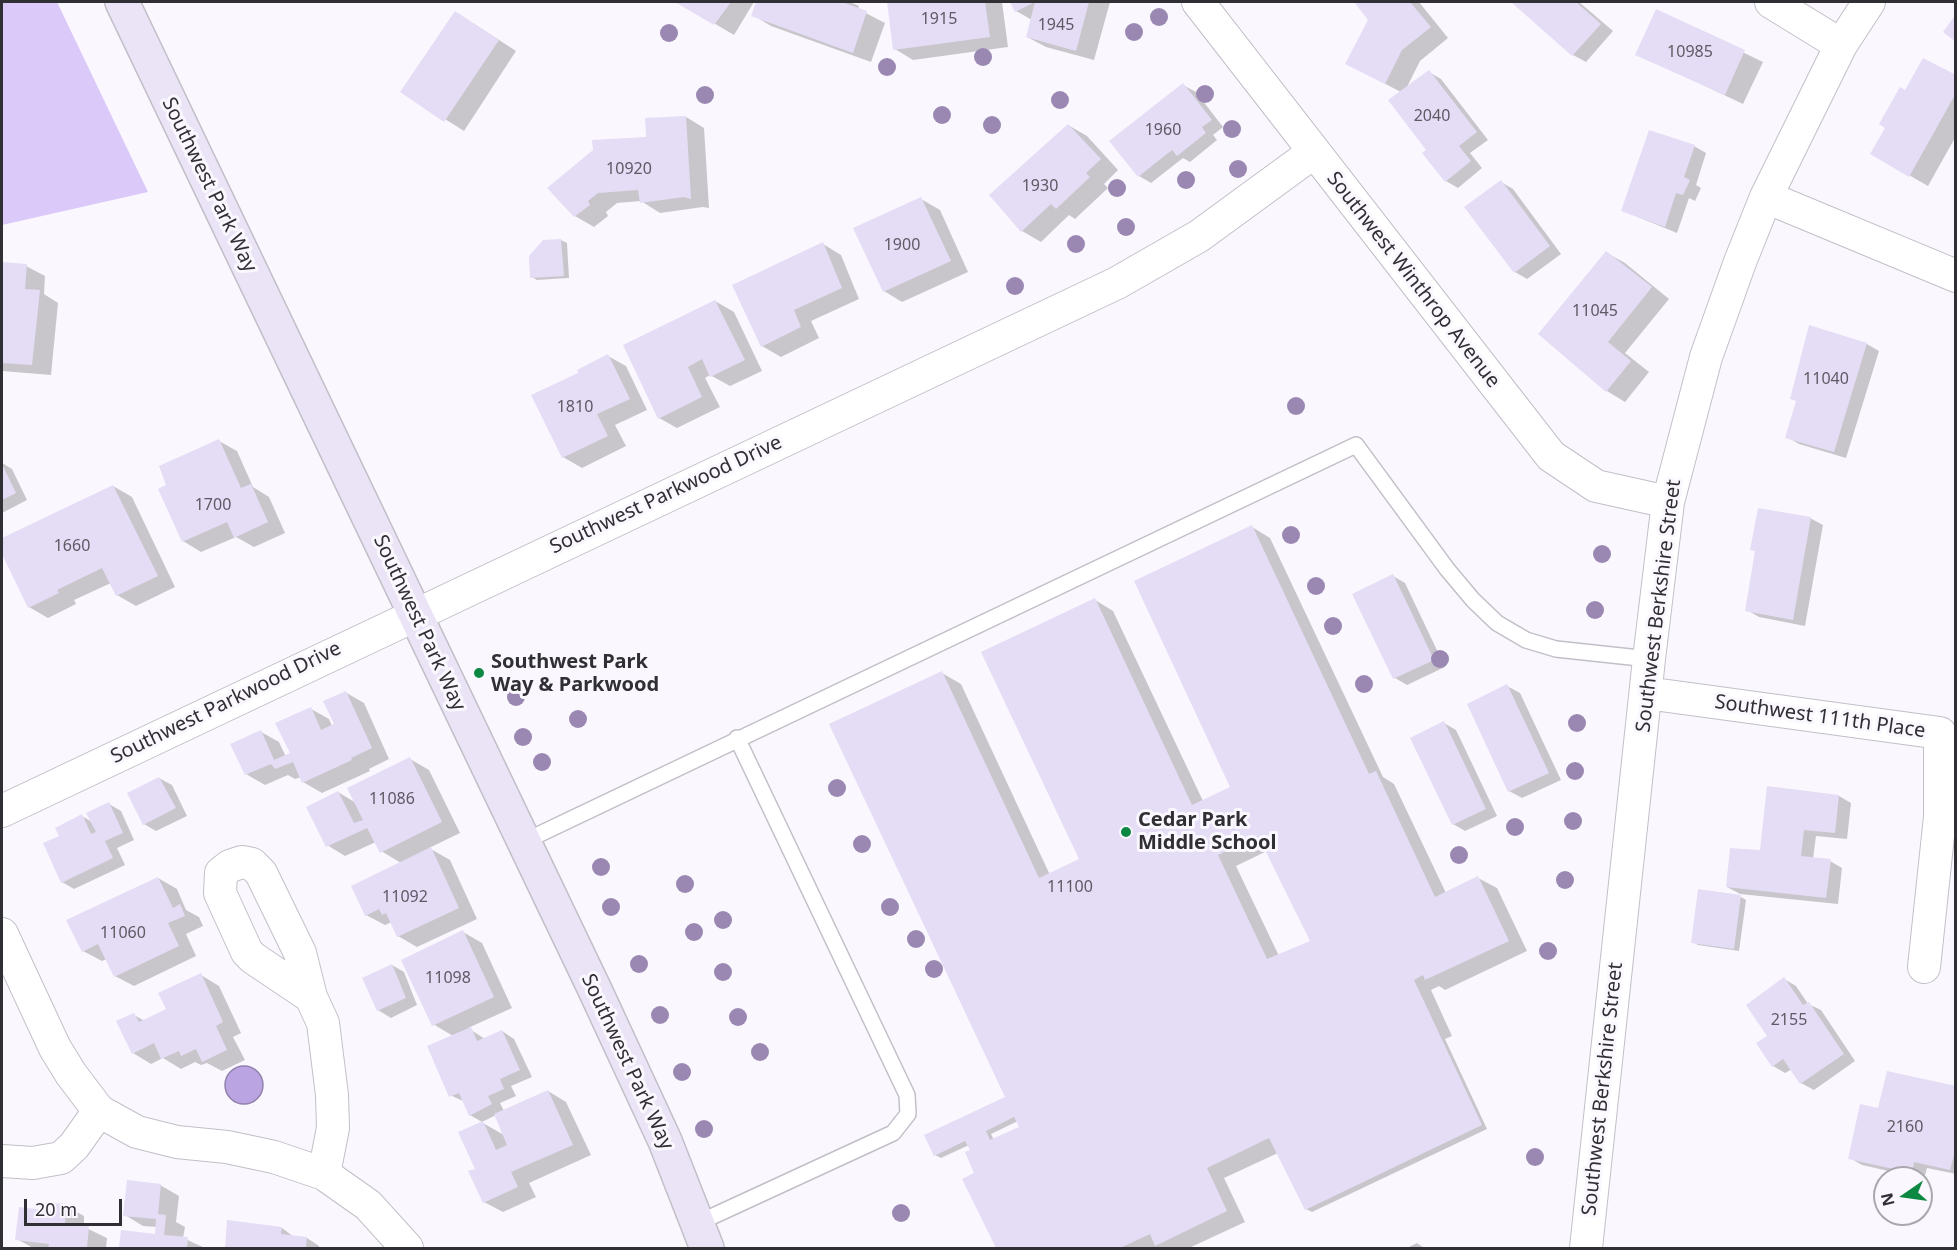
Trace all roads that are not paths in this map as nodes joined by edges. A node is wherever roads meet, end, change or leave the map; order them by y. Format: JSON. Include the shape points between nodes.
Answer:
{"nodes":[{"id":1,"x":122,"y":2,"type":"edge"},
{"id":2,"x":1198,"y":2,"type":"edge"},
{"id":3,"x":1771,"y":2,"type":"edge"},
{"id":4,"x":1869,"y":2,"type":"edge"},
{"id":5,"x":1841,"y":45,"type":"junction"},
{"id":6,"x":1314,"y":152,"type":"junction"},
{"id":7,"x":1767,"y":197,"type":"junction"},
{"id":8,"x":1956,"y":276,"type":"edge"},
{"id":9,"x":1668,"y":502,"type":"junction"},
{"id":10,"x":414,"y":614,"type":"junction"},
{"id":11,"x":1648,"y":659,"type":"junction"},
{"id":12,"x":1646,"y":693,"type":"junction"},
{"id":13,"x":736,"y":738,"type":"junction"},
{"id":14,"x":2,"y":811,"type":"edge"},
{"id":15,"x":524,"y":842,"type":"junction"},
{"id":16,"x":2,"y":934,"type":"edge"},
{"id":17,"x":1924,"y":967,"type":"dead end"},
{"id":18,"x":311,"y":997,"type":"dead end"},
{"id":19,"x":99,"y":1111,"type":"junction"},
{"id":20,"x":2,"y":1161,"type":"edge"},
{"id":21,"x":324,"y":1174,"type":"junction"},
{"id":22,"x":703,"y":1236,"type":"edge"},
{"id":23,"x":406,"y":1248,"type":"edge"},
{"id":24,"x":1586,"y":1248,"type":"edge"}],
"edges":[{"from":1,"to":10,"type":"street","name":"Southwest Park Way"},
{"from":2,"to":6,"type":"street","name":"Southwest Winthrop Avenue"},
{"from":3,"to":5,"type":"street"},
{"from":4,"to":5,"type":"street","name":"Southwest Berkshire Street"},
{"from":5,"to":7,"type":"street","name":"Southwest Berkshire Street"},
{"from":6,"to":9,"type":"street","name":"Southwest Winthrop Avenue","via":[[1551,456],[1596,486]]},
{"from":6,"to":10,"type":"street","name":"Southwest Parkwood Drive","via":[[1199,236],[1117,283]]},
{"from":7,"to":8,"type":"street"},
{"from":7,"to":9,"type":"street","name":"Southwest Berkshire Street","via":[[1706,357]]},
{"from":9,"to":11,"type":"street","name":"Southwest Berkshire Street"},
{"from":10,"to":14,"type":"street","name":"Southwest Parkwood Drive"},
{"from":10,"to":15,"type":"street","name":"Southwest Park Way"},
{"from":11,"to":12,"type":"street","name":"Southwest Berkshire Street"},
{"from":11,"to":13,"type":"lane","via":[[1556,649],[1526,640],[1497,622],[1447,569],[1356,445]]},
{"from":12,"to":17,"type":"street","name":"Southwest 111th Place","via":[[1940,733],[1940,817]]},
{"from":12,"to":24,"type":"street","name":"Southwest Berkshire Street"},
{"from":13,"to":15,"type":"lane"},
{"from":13,"to":22,"type":"lane","via":[[907,1095],[908,1114],[894,1133]]},
{"from":15,"to":22,"type":"street","name":"Southwest Park Way","via":[[665,1141]]},
{"from":16,"to":19,"type":"street","via":[[55,1048]]},
{"from":18,"to":21,"type":"street","via":[[323,1023],[332,1095],[333,1128]]},
{"from":19,"to":20,"type":"street","via":[[61,1158],[33,1164]]},
{"from":19,"to":21,"type":"street","via":[[137,1132],[177,1143],[227,1147],[274,1157]]},
{"from":21,"to":23,"type":"street","via":[[368,1205]]}]}
